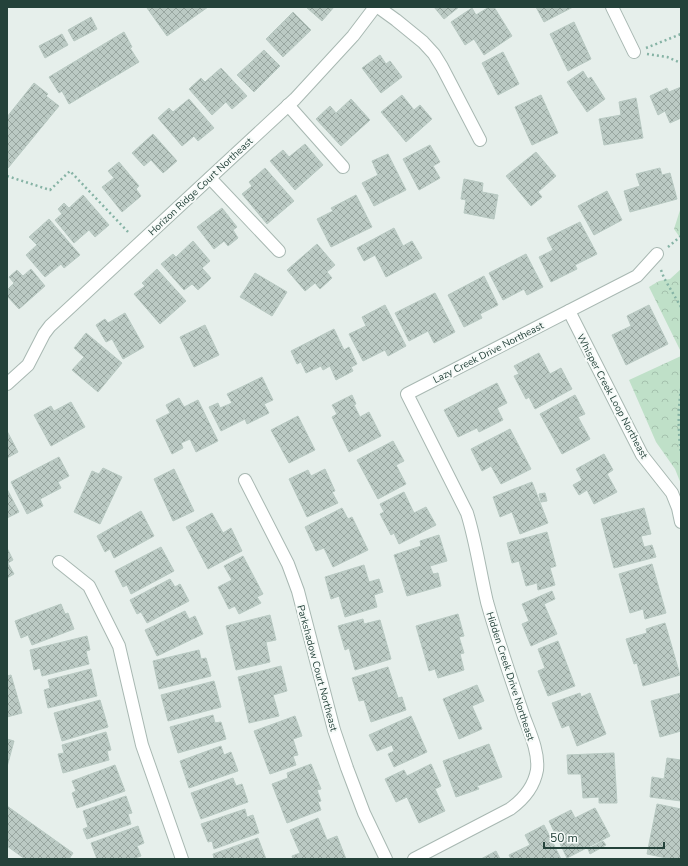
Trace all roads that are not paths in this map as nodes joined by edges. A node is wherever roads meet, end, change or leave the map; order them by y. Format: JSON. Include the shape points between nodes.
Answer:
{"nodes":[{"id":1,"x":376,"y":7,"type":"edge"},
{"id":2,"x":612,"y":7,"type":"edge"},
{"id":3,"x":634,"y":52,"type":"road end"},
{"id":4,"x":288,"y":105,"type":"junction"},
{"id":5,"x":480,"y":140,"type":"dead end"},
{"id":6,"x":343,"y":167,"type":"dead end"},
{"id":7,"x":210,"y":178,"type":"junction"},
{"id":8,"x":279,"y":251,"type":"dead end"},
{"id":9,"x":657,"y":254,"type":"road end"},
{"id":10,"x":569,"y":311,"type":"junction"},
{"id":11,"x":7,"y":384,"type":"edge"},
{"id":12,"x":406,"y":394,"type":"joint"},
{"id":13,"x":245,"y":480,"type":"dead end"},
{"id":14,"x":681,"y":522,"type":"edge"},
{"id":15,"x":59,"y":562,"type":"dead end"},
{"id":16,"x":182,"y":859,"type":"edge"},
{"id":17,"x":386,"y":859,"type":"edge"},
{"id":18,"x":414,"y":859,"type":"edge"}],
"edges":[{"from":1,"to":4,"type":"street","name":"Horizon Ridge Court Northeast"},
{"from":1,"to":5,"type":"street","via":[[396,20],[434,54]]},
{"from":2,"to":3,"type":"street"},
{"from":4,"to":6,"type":"street"},
{"from":4,"to":7,"type":"street","name":"Horizon Ridge Court Northeast"},
{"from":7,"to":8,"type":"street"},
{"from":7,"to":11,"type":"street","name":"Horizon Ridge Court Northeast","via":[[50,326],[28,365]]},
{"from":9,"to":10,"type":"street","name":"Lazy Creek Drive Northeast","via":[[637,276]]},
{"from":10,"to":12,"type":"street","name":"Lazy Creek Drive Northeast"},
{"from":10,"to":14,"type":"street","name":"Whisper Creek Loop Northeast","via":[[642,455],[672,493]]},
{"from":12,"to":18,"type":"street","name":"Hidden Creek Drive Northeast","via":[[467,513],[487,600],[535,750],[537,769],[524,798],[510,809]]},
{"from":13,"to":17,"type":"street","name":"Parkshadow Court Northeast","via":[[288,564],[298,591],[346,768]]},
{"from":15,"to":16,"type":"street","via":[[89,586],[119,646],[142,745]]}]}
